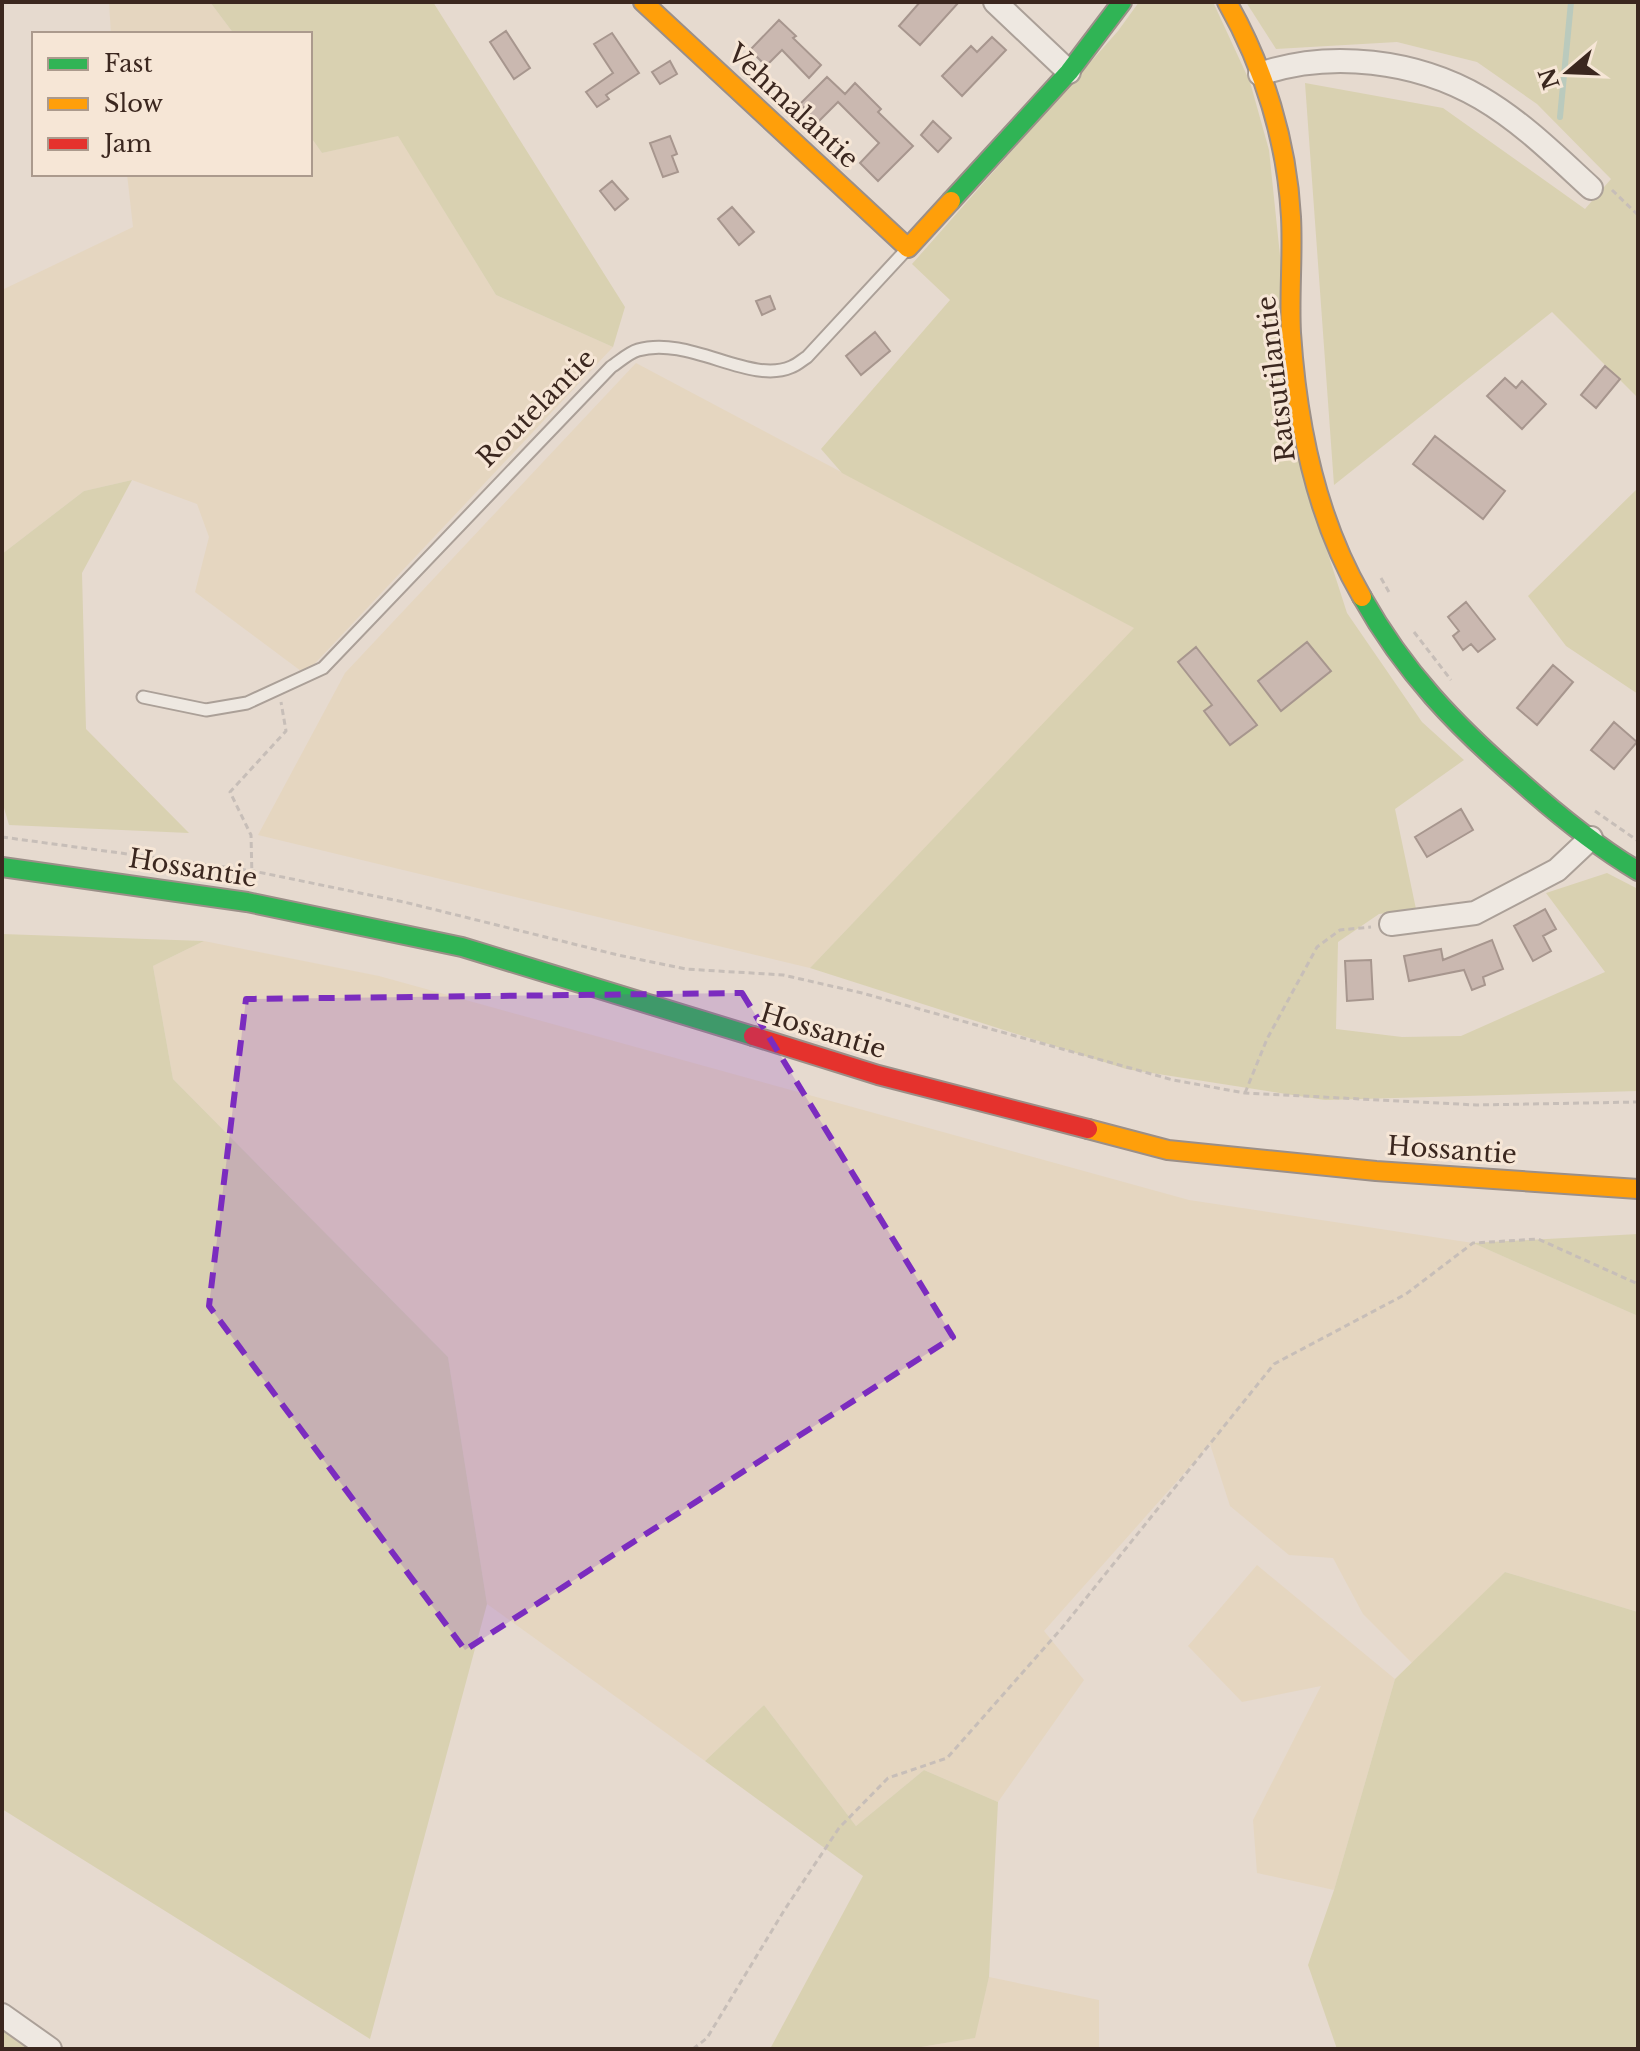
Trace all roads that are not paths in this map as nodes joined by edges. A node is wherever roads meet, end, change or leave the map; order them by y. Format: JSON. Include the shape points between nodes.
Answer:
{"nodes":[{"id":1,"x":643,"y":2,"type":"edge"},
{"id":2,"x":995,"y":2,"type":"edge"},
{"id":3,"x":1122,"y":2,"type":"edge"},
{"id":4,"x":1227,"y":2,"type":"edge"},
{"id":5,"x":1069,"y":72,"type":"junction"},
{"id":6,"x":1260,"y":74,"type":"junction"},
{"id":7,"x":1591,"y":188,"type":"dead end"},
{"id":8,"x":908,"y":248,"type":"junction"},
{"id":9,"x":143,"y":697,"type":"dead end"},
{"id":10,"x":1591,"y":838,"type":"junction"},
{"id":11,"x":2,"y":867,"type":"edge"},
{"id":12,"x":1638,"y":871,"type":"edge"},
{"id":13,"x":1391,"y":924,"type":"road end"},
{"id":14,"x":1638,"y":1189,"type":"edge"},
{"id":15,"x":2,"y":2015,"type":"edge"},
{"id":16,"x":50,"y":2049,"type":"edge"}],
"edges":[{"from":1,"to":8,"type":"street","name":"Vehmalantie"},
{"from":2,"to":5,"type":"street"},
{"from":3,"to":5,"type":"street","name":"Routelantie"},
{"from":4,"to":6,"type":"street","name":"Ratsutilantie"},
{"from":5,"to":8,"type":"street","name":"Routelantie"},
{"from":6,"to":7,"type":"street","via":[[1329,60],[1374,63],[1430,76],[1480,97],[1529,131]]},
{"from":6,"to":10,"type":"street","name":"Ratsutilantie","via":[[1289,198],[1291,333],[1304,439],[1332,537],[1368,612],[1408,670],[1475,741]]},
{"from":8,"to":9,"type":"lane","name":"Routelantie","via":[[791,368],[743,367],[667,346],[636,351],[611,367],[323,668],[247,703],[206,710]]},
{"from":10,"to":12,"type":"street","name":"Ratsutilantie"},
{"from":10,"to":13,"type":"street","via":[[1557,870],[1475,913]]},
{"from":11,"to":14,"type":"street","name":"Hossantie","via":[[247,902],[462,947],[878,1075],[1168,1150]]},
{"from":15,"to":16,"type":"street"}]}
